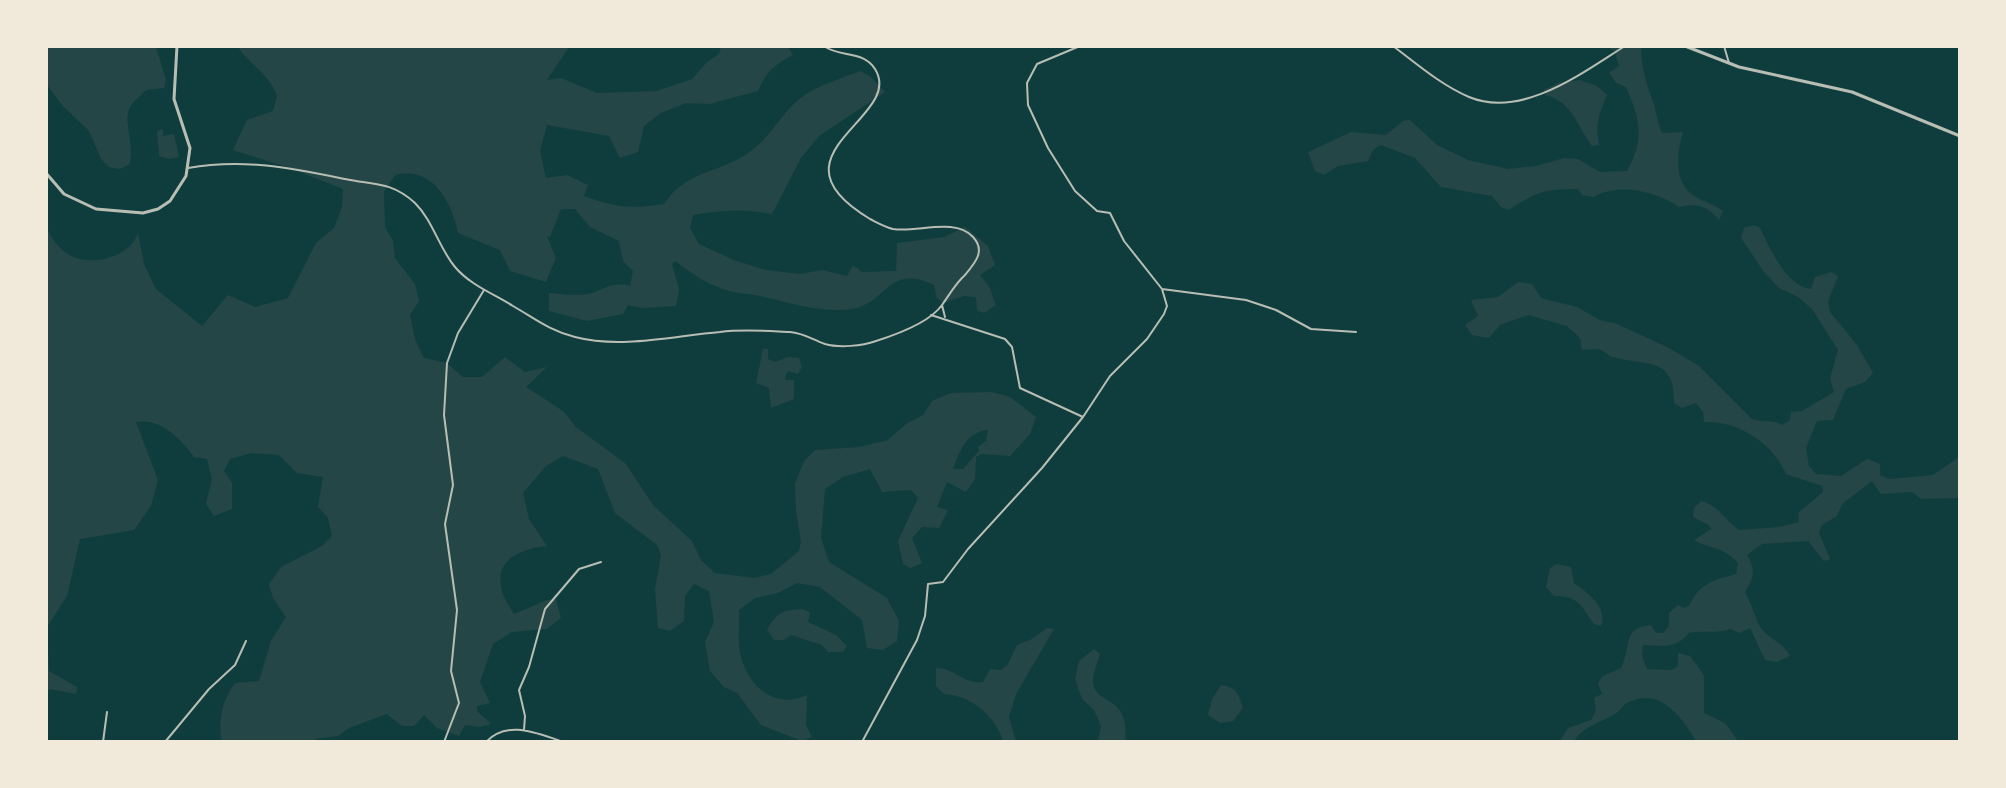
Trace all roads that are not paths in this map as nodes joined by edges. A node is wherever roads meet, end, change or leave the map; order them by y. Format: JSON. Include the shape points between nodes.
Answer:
{"nodes":[{"id":1,"x":177,"y":46,"type":"edge"},
{"id":2,"x":824,"y":46,"type":"edge"},
{"id":3,"x":1080,"y":46,"type":"edge"},
{"id":4,"x":1393,"y":46,"type":"edge"},
{"id":5,"x":1625,"y":46,"type":"edge"},
{"id":6,"x":1684,"y":46,"type":"edge"},
{"id":7,"x":1724,"y":46,"type":"edge"},
{"id":8,"x":1729,"y":63,"type":"junction"},
{"id":9,"x":1959,"y":136,"type":"edge"},
{"id":10,"x":188,"y":168,"type":"junction"},
{"id":11,"x":46,"y":173,"type":"edge"},
{"id":12,"x":1162,"y":289,"type":"junction"},
{"id":13,"x":484,"y":290,"type":"junction"},
{"id":14,"x":942,"y":305,"type":"junction"},
{"id":15,"x":931,"y":315,"type":"junction"},
{"id":16,"x":946,"y":318,"type":"junction"},
{"id":17,"x":1356,"y":332,"type":"dead end"},
{"id":18,"x":1083,"y":417,"type":"junction"},
{"id":19,"x":601,"y":562,"type":"dead end"},
{"id":20,"x":246,"y":641,"type":"dead end"},
{"id":21,"x":107,"y":712,"type":"dead end"},
{"id":22,"x":524,"y":729,"type":"junction"},
{"id":23,"x":103,"y":741,"type":"edge"},
{"id":24,"x":165,"y":741,"type":"edge"},
{"id":25,"x":444,"y":741,"type":"edge"},
{"id":26,"x":486,"y":741,"type":"edge"},
{"id":27,"x":564,"y":741,"type":"edge"},
{"id":28,"x":862,"y":741,"type":"edge"}],
"edges":[{"from":1,"to":10,"type":"street","via":[[174,99],[189,139]]},
{"from":2,"to":14,"type":"street","via":[[861,57],[875,69],[878,83],[868,110],[830,158],[833,185],[863,215],[884,226],[960,229],[980,249],[977,261],[950,290]]},
{"from":3,"to":12,"type":"street","via":[[1037,64],[1027,83],[1028,105],[1048,148],[1075,191],[1097,211],[1110,213],[1124,241]]},
{"from":4,"to":5,"type":"street","via":[[1470,97],[1502,103],[1537,94]]},
{"from":6,"to":8,"type":"street"},
{"from":7,"to":8,"type":"street"},
{"from":8,"to":9,"type":"street","via":[[1852,92]]},
{"from":10,"to":11,"type":"street","via":[[170,201],[143,213],[88,207],[64,194]]},
{"from":10,"to":13,"type":"street","via":[[255,162],[387,185],[417,205],[456,269]]},
{"from":12,"to":17,"type":"street","via":[[1246,300],[1311,329]]},
{"from":12,"to":18,"type":"street","via":[[1167,306],[1159,323],[1110,376]]},
{"from":13,"to":15,"type":"street","via":[[538,324],[597,340],[764,331],[802,333],[826,344],[861,344],[887,337]]},
{"from":13,"to":25,"type":"street","via":[[458,333],[447,363],[444,415],[453,485],[445,524],[457,610],[451,671],[459,703]]},
{"from":14,"to":15,"type":"street"},
{"from":14,"to":16,"type":"street"},
{"from":15,"to":16,"type":"street"},
{"from":16,"to":18,"type":"street","via":[[975,332],[1005,339],[1012,347],[1020,388]]},
{"from":18,"to":28,"type":"street","via":[[943,582],[928,584],[925,616],[917,640]]},
{"from":19,"to":22,"type":"street","via":[[579,569],[545,609],[519,690]]},
{"from":20,"to":24,"type":"street","via":[[235,665]]},
{"from":21,"to":23,"type":"street"},
{"from":22,"to":26,"type":"street","via":[[502,731]]},
{"from":22,"to":27,"type":"street"}]}
